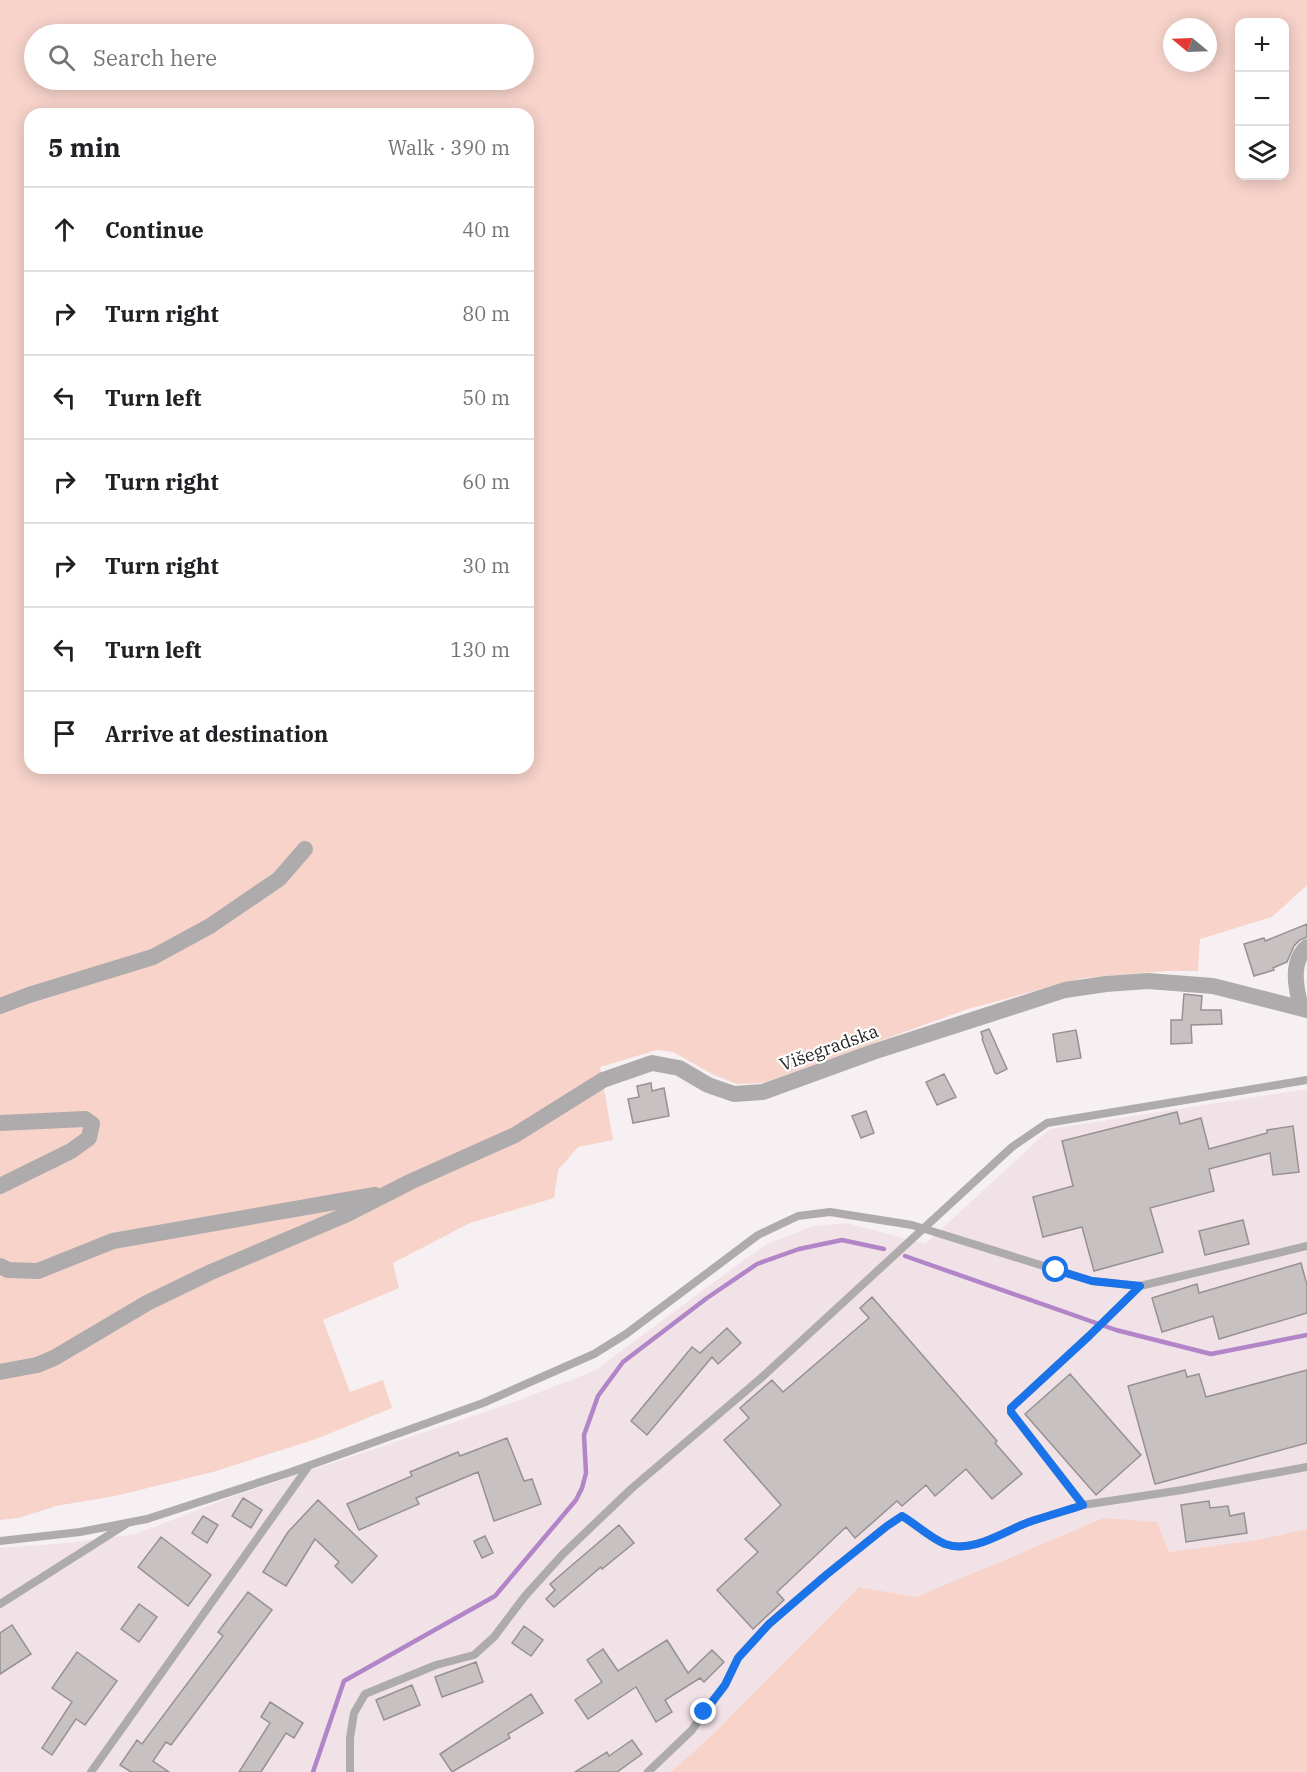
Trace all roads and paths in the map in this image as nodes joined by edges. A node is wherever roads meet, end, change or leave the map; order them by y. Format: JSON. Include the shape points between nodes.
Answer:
{"nodes":[{"id":1,"x":305,"y":849,"type":"dead end"},
{"id":2,"x":1307,"y":947,"type":"edge"},
{"id":3,"x":0,"y":1006,"type":"edge"},
{"id":4,"x":1304,"y":1009,"type":"edge"},
{"id":5,"x":1307,"y":1080,"type":"edge"},
{"id":6,"x":0,"y":1123,"type":"edge"},
{"id":7,"x":0,"y":1186,"type":"edge"},
{"id":8,"x":390,"y":1192,"type":"junction"},
{"id":9,"x":923,"y":1230,"type":"junction"},
{"id":10,"x":1307,"y":1246,"type":"edge"},
{"id":11,"x":0,"y":1266,"type":"edge"},
{"id":12,"x":1140,"y":1286,"type":"junction"},
{"id":13,"x":0,"y":1372,"type":"edge"},
{"id":14,"x":309,"y":1466,"type":"junction"},
{"id":15,"x":1307,"y":1467,"type":"edge"},
{"id":16,"x":1083,"y":1505,"type":"junction"},
{"id":17,"x":130,"y":1522,"type":"junction"},
{"id":18,"x":0,"y":1541,"type":"edge"},
{"id":19,"x":0,"y":1604,"type":"edge"},
{"id":20,"x":91,"y":1772,"type":"edge"},
{"id":21,"x":350,"y":1772,"type":"edge"},
{"id":22,"x":648,"y":1772,"type":"edge"}],
"edges":[{"from":1,"to":3,"type":"street","via":[[279,879],[210,926],[153,957]]},
{"from":2,"to":4,"type":"street","via":[[1300,953],[1295,969]]},
{"from":4,"to":8,"type":"street","name":"Višegradska","via":[[1213,986],[1148,981],[1106,984],[1065,990],[763,1092],[734,1094],[679,1068],[652,1063],[603,1080],[515,1135]]},
{"from":5,"to":9,"type":"lane","via":[[1047,1123],[1012,1147]]},
{"from":6,"to":7,"type":"street","via":[[85,1119],[92,1124],[89,1138],[71,1151]]},
{"from":8,"to":11,"type":"street","via":[[113,1241],[38,1271]]},
{"from":8,"to":13,"type":"street","via":[[147,1303],[37,1365]]},
{"from":9,"to":12,"type":"lane","via":[[1092,1281]]},
{"from":9,"to":14,"type":"lane","via":[[830,1212],[798,1216],[758,1235],[594,1354],[483,1403]]},
{"from":9,"to":21,"type":"lane","via":[[761,1378],[631,1489],[563,1554],[494,1637],[474,1655],[436,1665],[365,1694],[354,1713]]},
{"from":10,"to":12,"type":"lane"},
{"from":12,"to":16,"type":"lane","via":[[1011,1408]]},
{"from":14,"to":17,"type":"lane"},
{"from":14,"to":20,"type":"lane"},
{"from":15,"to":16,"type":"lane"},
{"from":16,"to":22,"type":"lane","via":[[976,1544],[957,1546],[934,1538],[902,1516],[769,1624],[738,1658],[725,1685],[691,1731]]},
{"from":17,"to":18,"type":"lane"},
{"from":17,"to":19,"type":"lane"}]}
